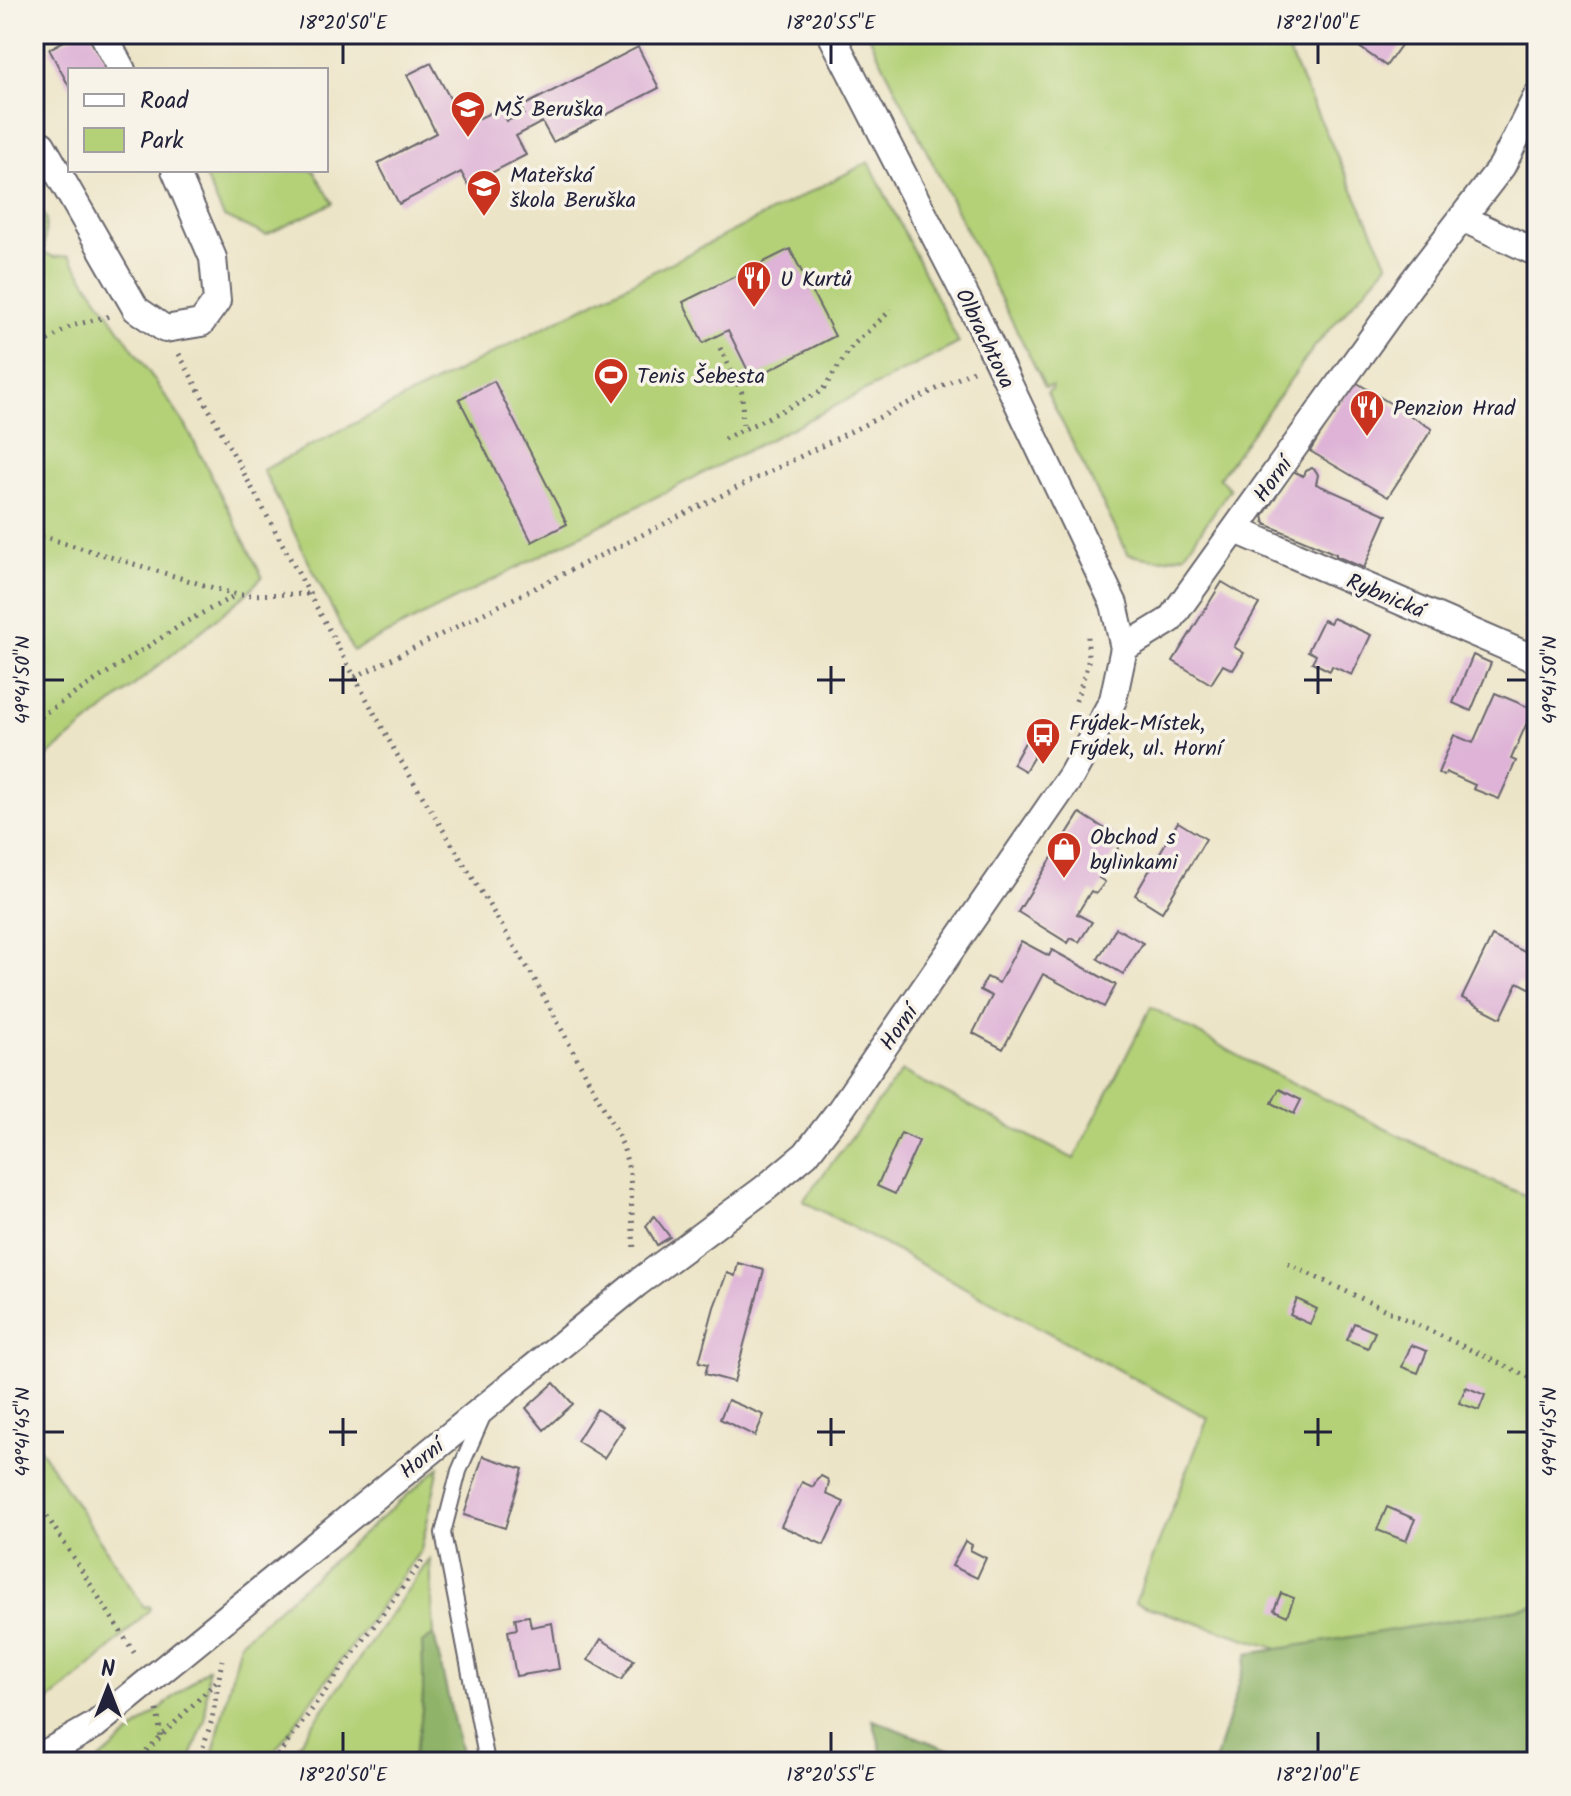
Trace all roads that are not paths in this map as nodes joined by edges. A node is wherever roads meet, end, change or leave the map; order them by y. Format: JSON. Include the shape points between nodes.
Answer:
{"nodes":[{"id":1,"x":103,"y":34,"type":"edge"},
{"id":2,"x":831,"y":34,"type":"edge"},
{"id":3,"x":121,"y":68,"type":"edge"},
{"id":4,"x":1537,"y":96,"type":"edge"},
{"id":5,"x":42,"y":145,"type":"dead end"},
{"id":6,"x":176,"y":172,"type":"edge"},
{"id":7,"x":1462,"y":218,"type":"junction"},
{"id":8,"x":1537,"y":253,"type":"edge"},
{"id":9,"x":1236,"y":530,"type":"junction"},
{"id":10,"x":1124,"y":648,"type":"junction"},
{"id":11,"x":1537,"y":660,"type":"edge"},
{"id":12,"x":488,"y":1403,"type":"junction"},
{"id":13,"x":34,"y":1760,"type":"edge"},
{"id":14,"x":487,"y":1762,"type":"edge"}],
"edges":[{"from":1,"to":3,"type":"street"},
{"from":2,"to":10,"type":"street","name":"Olbrachtova","via":[[980,324],[1114,604]]},
{"from":4,"to":7,"type":"street","name":"Horní","via":[[1502,166]]},
{"from":5,"to":6,"type":"street","via":[[136,309],[165,329],[201,323],[217,301],[213,258]]},
{"from":7,"to":8,"type":"street"},
{"from":7,"to":9,"type":"street","name":"Horní"},
{"from":9,"to":10,"type":"street","name":"Horní","via":[[1170,620]]},
{"from":9,"to":11,"type":"street","name":"Rybnická"},
{"from":10,"to":12,"type":"street","name":"Horní","via":[[1113,700],[1071,776],[806,1154]]},
{"from":12,"to":13,"type":"street","name":"Horní","via":[[95,1725]]},
{"from":12,"to":14,"type":"lane","via":[[459,1471],[443,1533]]}]}
